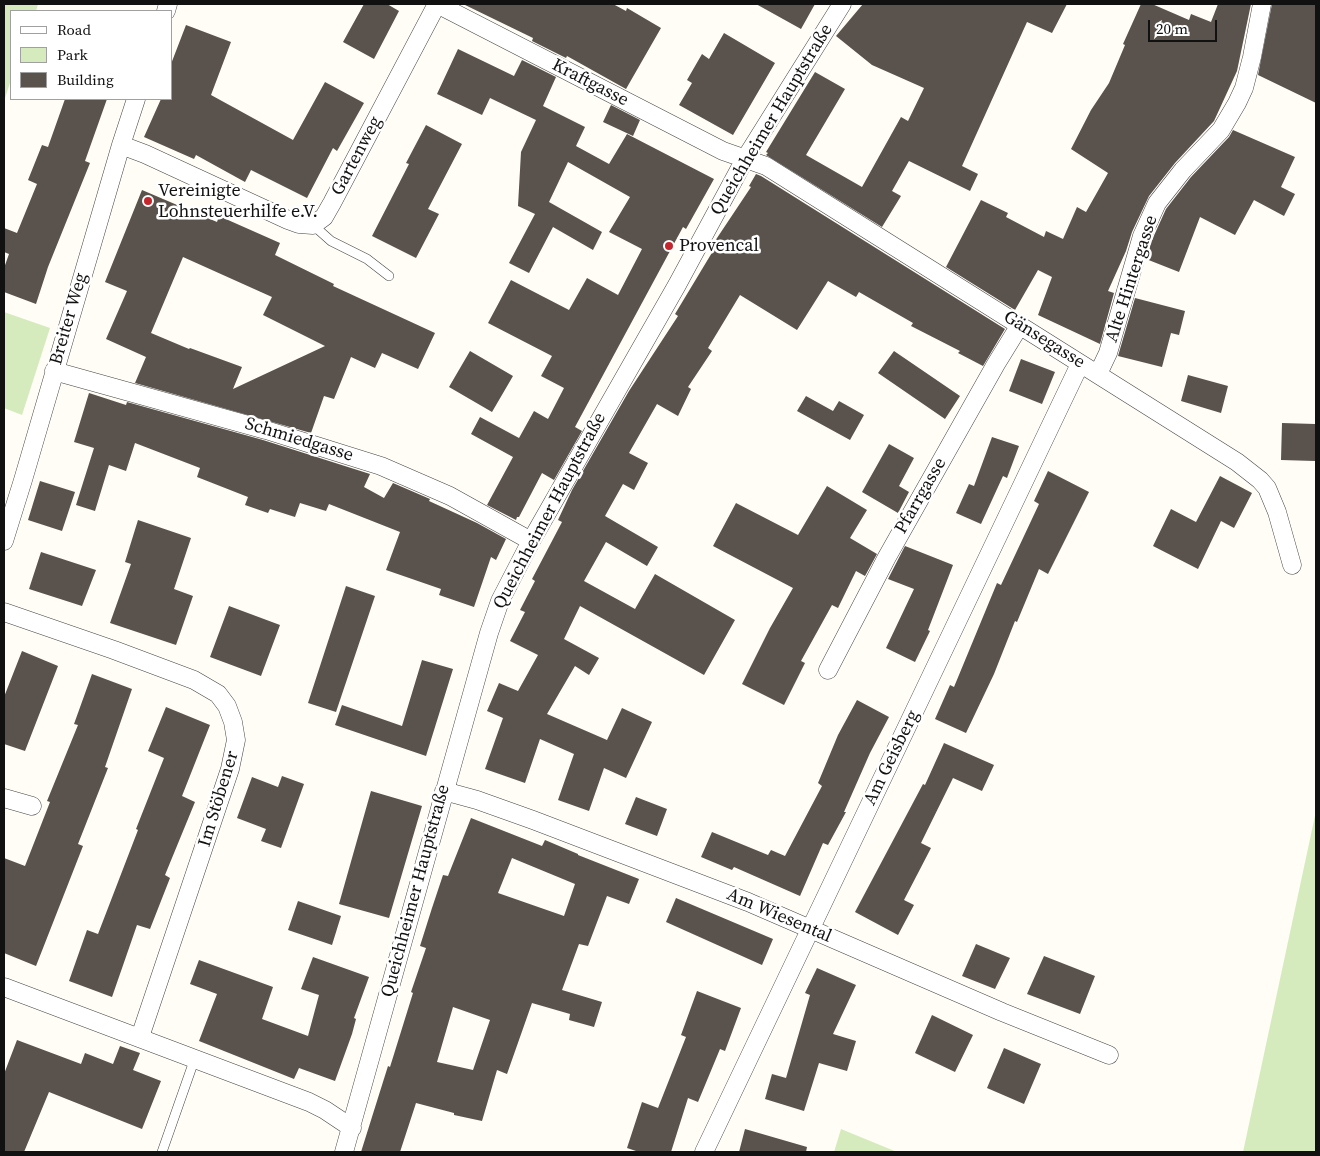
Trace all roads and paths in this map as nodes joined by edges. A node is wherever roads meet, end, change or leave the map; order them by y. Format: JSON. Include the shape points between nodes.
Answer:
{"nodes":[{"id":1,"x":437,"y":4,"type":"edge"},
{"id":2,"x":842,"y":4,"type":"edge"},
{"id":3,"x":1262,"y":4,"type":"edge"},
{"id":4,"x":136,"y":100,"type":"edge"},
{"id":5,"x":121,"y":145,"type":"junction"},
{"id":6,"x":746,"y":159,"type":"junction"},
{"id":7,"x":313,"y":224,"type":"junction"},
{"id":8,"x":389,"y":276,"type":"dead end"},
{"id":9,"x":1020,"y":325,"type":"junction"},
{"id":10,"x":1080,"y":364,"type":"junction"},
{"id":11,"x":54,"y":371,"type":"junction"},
{"id":12,"x":1098,"y":374,"type":"junction"},
{"id":13,"x":4,"y":541,"type":"edge"},
{"id":14,"x":531,"y":541,"type":"junction"},
{"id":15,"x":1292,"y":565,"type":"dead end"},
{"id":16,"x":4,"y":612,"type":"edge"},
{"id":17,"x":828,"y":670,"type":"dead end"},
{"id":18,"x":444,"y":791,"type":"junction"},
{"id":19,"x":4,"y":798,"type":"edge"},
{"id":20,"x":32,"y":806,"type":"dead end"},
{"id":21,"x":810,"y":928,"type":"junction"},
{"id":22,"x":4,"y":987,"type":"edge"},
{"id":23,"x":140,"y":1037,"type":"junction"},
{"id":24,"x":1109,"y":1055,"type":"dead end"},
{"id":25,"x":195,"y":1058,"type":"junction"},
{"id":26,"x":352,"y":1128,"type":"junction"},
{"id":27,"x":162,"y":1152,"type":"edge"},
{"id":28,"x":344,"y":1152,"type":"edge"},
{"id":29,"x":704,"y":1152,"type":"edge"}],
"edges":[{"from":1,"to":6,"type":"street","name":"Kraftgasse","via":[[722,151]]},
{"from":1,"to":7,"type":"street","name":"Gartenweg","via":[[332,203],[324,217]]},
{"from":2,"to":6,"type":"street","name":"Queichheimer Hauptstraße"},
{"from":3,"to":12,"type":"street","name":"Alte Hintergasse","via":[[1244,88],[1221,130],[1157,203],[1142,236],[1108,353]]},
{"from":4,"to":5,"type":"street","name":"Breiter Weg"},
{"from":5,"to":7,"type":"street","via":[[288,220]]},
{"from":5,"to":11,"type":"street","name":"Breiter Weg"},
{"from":6,"to":9,"type":"street","name":"Gänsegasse","via":[[766,166]]},
{"from":6,"to":14,"type":"street","name":"Queichheimer Hauptstraße"},
{"from":7,"to":8,"type":"lane","via":[[331,241],[367,259]]},
{"from":9,"to":10,"type":"street","name":"Gänsegasse"},
{"from":9,"to":17,"type":"street","name":"Pfarrgasse","via":[[887,557]]},
{"from":10,"to":12,"type":"street","name":"Gänsegasse"},
{"from":10,"to":21,"type":"street","name":"Am Geisberg"},
{"from":11,"to":13,"type":"street","name":"Breiter Weg"},
{"from":11,"to":14,"type":"street","name":"Schmiedgasse","via":[[372,463],[450,496]]},
{"from":12,"to":15,"type":"street","name":"Gänsegasse","via":[[1260,480],[1277,512]]},
{"from":14,"to":18,"type":"street","name":"Queichheimer Hauptstraße","via":[[495,613]]},
{"from":16,"to":23,"type":"street","name":"Im Stöbener","via":[[194,680],[218,694],[233,722],[236,740],[230,769]]},
{"from":18,"to":21,"type":"street","name":"Am Wiesental","via":[[621,853]]},
{"from":18,"to":26,"type":"street","name":"Queichheimer Hauptstraße"},
{"from":19,"to":20,"type":"street"},
{"from":21,"to":24,"type":"street","name":"Am Wiesental","via":[[989,1007]]},
{"from":21,"to":29,"type":"street","name":"Am Geisberg"},
{"from":22,"to":23,"type":"street"},
{"from":23,"to":25,"type":"street"},
{"from":25,"to":26,"type":"street","via":[[310,1102]]},
{"from":25,"to":27,"type":"lane"},
{"from":26,"to":28,"type":"street","name":"Queichheimer Hauptstraße"}]}
